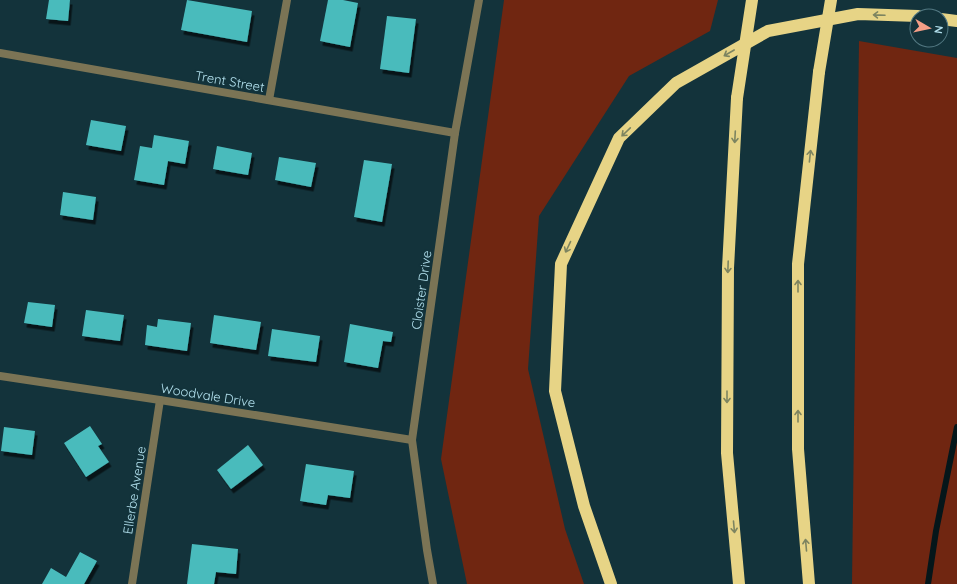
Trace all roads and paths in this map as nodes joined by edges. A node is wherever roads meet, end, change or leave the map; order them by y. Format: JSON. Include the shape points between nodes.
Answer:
{"nodes":[{"id":1,"x":287,"y":0,"type":"edge"},
{"id":2,"x":479,"y":0,"type":"edge"},
{"id":3,"x":752,"y":0,"type":"edge"},
{"id":4,"x":831,"y":0,"type":"edge"},
{"id":5,"x":909,"y":16,"type":"edge"},
{"id":6,"x":0,"y":53,"type":"edge"},
{"id":7,"x":269,"y":100,"type":"junction"},
{"id":8,"x":455,"y":133,"type":"junction"},
{"id":9,"x":0,"y":376,"type":"edge"},
{"id":10,"x":160,"y":400,"type":"junction"},
{"id":11,"x":412,"y":440,"type":"junction"},
{"id":12,"x":132,"y":584,"type":"edge"},
{"id":13,"x":433,"y":584,"type":"edge"},
{"id":14,"x":611,"y":584,"type":"edge"},
{"id":15,"x":739,"y":584,"type":"edge"},
{"id":16,"x":809,"y":584,"type":"edge"}],
"edges":[{"from":1,"to":7,"type":"street"},
{"from":2,"to":8,"type":"street","name":"Cloister Drive"},
{"from":3,"to":15,"type":"highway","one_way":true,"bridge":true,"via":[[737,98],[728,268],[727,453]]},
{"from":16,"to":4,"type":"highway","one_way":true,"bridge":true,"via":[[798,449],[798,264],[819,72]]},
{"from":5,"to":14,"type":"highway","one_way":true,"via":[[858,14],[768,31],[676,83],[619,138],[561,264],[555,391],[584,506]]},
{"from":6,"to":7,"type":"street","name":"Trent Street"},
{"from":7,"to":8,"type":"street","name":"Trent Street"},
{"from":8,"to":11,"type":"street","name":"Cloister Drive"},
{"from":9,"to":10,"type":"street","name":"Woodvale Drive"},
{"from":10,"to":11,"type":"street","name":"Woodvale Drive"},
{"from":10,"to":12,"type":"street","name":"Ellerbe Avenue"},
{"from":11,"to":13,"type":"street","name":"Cloister Drive"}]}
